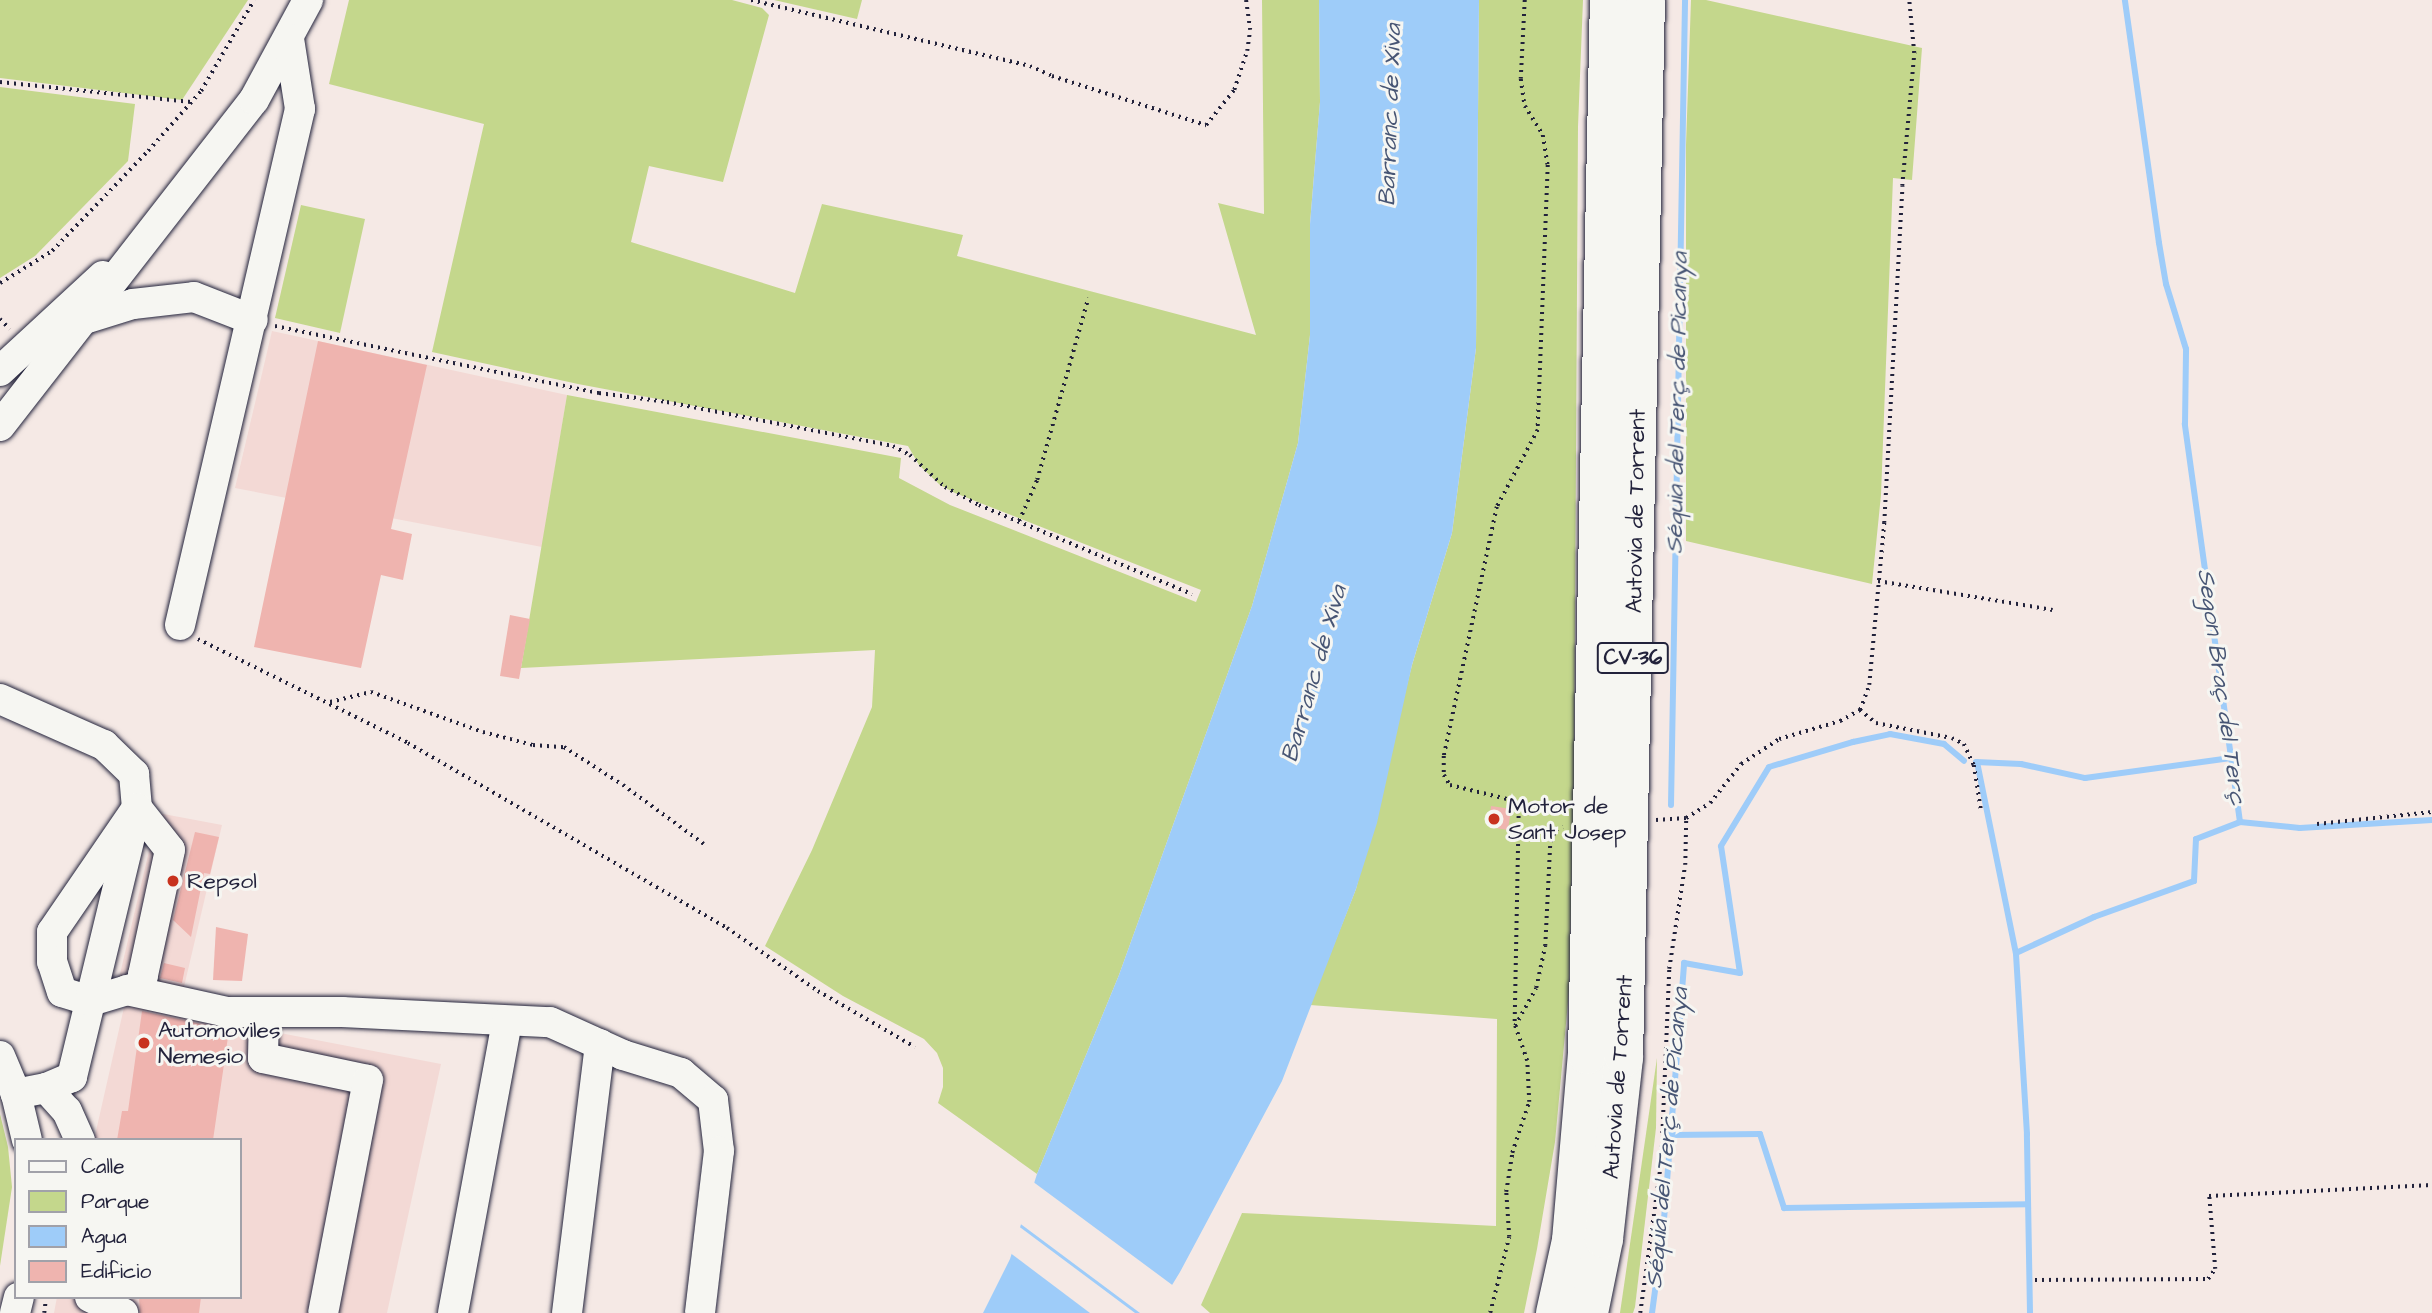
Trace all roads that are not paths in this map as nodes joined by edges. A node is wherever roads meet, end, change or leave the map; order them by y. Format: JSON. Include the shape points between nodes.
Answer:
{"nodes":[{"id":1,"x":308,"y":0,"type":"edge"},
{"id":2,"x":1609,"y":0,"type":"edge"},
{"id":3,"x":1646,"y":0,"type":"edge"},
{"id":4,"x":289,"y":39,"type":"junction"},
{"id":5,"x":146,"y":238,"type":"junction"},
{"id":6,"x":88,"y":317,"type":"junction"},
{"id":7,"x":253,"y":320,"type":"junction"},
{"id":8,"x":0,"y":371,"type":"edge"},
{"id":9,"x":0,"y":426,"type":"edge"},
{"id":10,"x":180,"y":625,"type":"road end"},
{"id":11,"x":0,"y":699,"type":"edge"},
{"id":12,"x":137,"y":808,"type":"junction"},
{"id":13,"x":134,"y":988,"type":"junction"},
{"id":14,"x":91,"y":1001,"type":"junction"},
{"id":15,"x":264,"y":1013,"type":"junction"},
{"id":16,"x":508,"y":1022,"type":"junction"},
{"id":17,"x":600,"y":1044,"type":"junction"},
{"id":18,"x":1587,"y":1055,"type":"junction"},
{"id":19,"x":0,"y":1056,"type":"edge"},
{"id":20,"x":59,"y":1082,"type":"junction"},
{"id":21,"x":16,"y":1094,"type":"junction"},
{"id":22,"x":27,"y":1138,"type":"edge"},
{"id":23,"x":79,"y":1138,"type":"edge"},
{"id":24,"x":94,"y":1299,"type":"edge"},
{"id":25,"x":122,"y":1313,"type":"edge"},
{"id":26,"x":323,"y":1313,"type":"edge"},
{"id":27,"x":453,"y":1313,"type":"edge"},
{"id":28,"x":567,"y":1313,"type":"edge"},
{"id":29,"x":699,"y":1313,"type":"edge"},
{"id":30,"x":1543,"y":1313,"type":"edge"},
{"id":31,"x":1555,"y":1313,"type":"edge"},
{"id":32,"x":1589,"y":1313,"type":"edge"}],
"edges":[{"from":1,"to":4,"type":"street"},
{"from":2,"to":18,"type":"highway","name":"Autovia de Torrent","number":"CV-36"},
{"from":3,"to":32,"type":"highway","name":"Autovia de Torrent","number":"CV-36","via":[[1624,1058],[1604,1240]]},
{"from":4,"to":5,"type":"street","via":[[254,100]]},
{"from":4,"to":7,"type":"street","via":[[300,109]]},
{"from":5,"to":6,"type":"street"},
{"from":5,"to":8,"type":"street"},
{"from":6,"to":7,"type":"street","via":[[133,304],[194,297]]},
{"from":6,"to":9,"type":"street"},
{"from":7,"to":10,"type":"street"},
{"from":11,"to":12,"type":"street","via":[[104,745],[134,774]]},
{"from":12,"to":13,"type":"street","via":[[170,850]]},
{"from":12,"to":14,"type":"street"},
{"from":12,"to":14,"type":"street","via":[[52,932],[52,962],[62,992]]},
{"from":13,"to":14,"type":"street"},
{"from":13,"to":15,"type":"street","via":[[227,1012]]},
{"from":14,"to":20,"type":"street"},
{"from":15,"to":16,"type":"street","via":[[342,1012]]},
{"from":15,"to":26,"type":"street","via":[[263,1058],[368,1080]]},
{"from":16,"to":17,"type":"street","via":[[550,1023]]},
{"from":16,"to":27,"type":"street"},
{"from":17,"to":28,"type":"street"},
{"from":17,"to":29,"type":"street","via":[[681,1073],[713,1100],[719,1151]]},
{"from":18,"to":30,"type":"highway"},
{"from":18,"to":31,"type":"highway","name":"Autovia de Torrent","number":"CV-36","via":[[1570,1240]]},
{"from":19,"to":21,"type":"street"},
{"from":20,"to":21,"type":"street"},
{"from":20,"to":23,"type":"street"},
{"from":21,"to":22,"type":"street"},
{"from":24,"to":25,"type":"street"}]}
